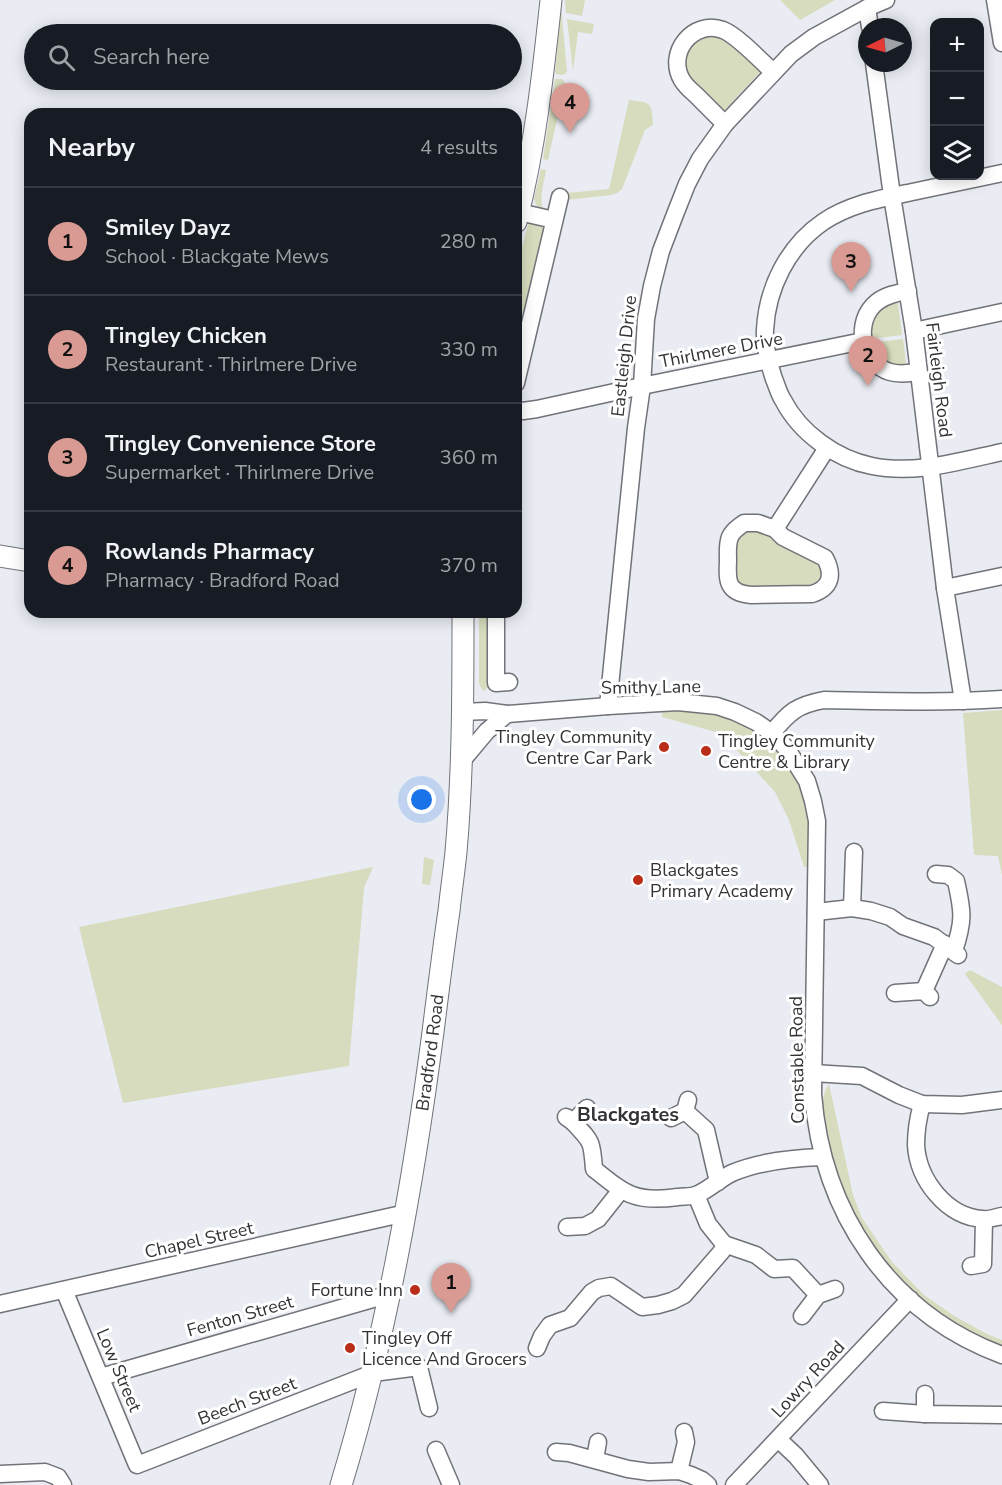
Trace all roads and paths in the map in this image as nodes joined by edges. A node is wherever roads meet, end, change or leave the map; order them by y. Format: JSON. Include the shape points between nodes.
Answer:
{"nodes":[{"id":1,"x":551,"y":0,"type":"edge"},
{"id":2,"x":886,"y":0,"type":"edge"},
{"id":3,"x":995,"y":0,"type":"edge"},
{"id":4,"x":867,"y":8,"type":"junction"},
{"id":5,"x":869,"y":18,"type":"edge"},
{"id":6,"x":1002,"y":43,"type":"edge"},
{"id":7,"x":773,"y":72,"type":"junction"},
{"id":8,"x":875,"y":72,"type":"edge"},
{"id":9,"x":725,"y":124,"type":"junction"},
{"id":10,"x":1002,"y":173,"type":"edge"},
{"id":11,"x":522,"y":195,"type":"edge"},
{"id":12,"x":892,"y":196,"type":"junction"},
{"id":13,"x":560,"y":197,"type":"dead end"},
{"id":14,"x":522,"y":217,"type":"edge"},
{"id":15,"x":554,"y":220,"type":"junction"},
{"id":16,"x":908,"y":291,"type":"junction"},
{"id":17,"x":1002,"y":312,"type":"edge"},
{"id":18,"x":914,"y":331,"type":"junction"},
{"id":19,"x":863,"y":341,"type":"junction"},
{"id":20,"x":522,"y":357,"type":"edge"},
{"id":21,"x":768,"y":360,"type":"junction"},
{"id":22,"x":918,"y":372,"type":"junction"},
{"id":23,"x":642,"y":386,"type":"junction"},
{"id":24,"x":522,"y":411,"type":"edge"},
{"id":25,"x":827,"y":448,"type":"junction"},
{"id":26,"x":1002,"y":452,"type":"edge"},
{"id":27,"x":930,"y":467,"type":"junction"},
{"id":28,"x":775,"y":529,"type":"junction"},
{"id":29,"x":0,"y":556,"type":"edge"},
{"id":30,"x":24,"y":560,"type":"edge"},
{"id":31,"x":1002,"y":576,"type":"edge"},
{"id":32,"x":945,"y":588,"type":"junction"},
{"id":33,"x":460,"y":618,"type":"edge"},
{"id":34,"x":496,"y":618,"type":"edge"},
{"id":35,"x":509,"y":682,"type":"dead end"},
{"id":36,"x":1002,"y":699,"type":"edge"},
{"id":37,"x":963,"y":701,"type":"junction"},
{"id":38,"x":608,"y":706,"type":"junction"},
{"id":39,"x":463,"y":712,"type":"junction"},
{"id":40,"x":507,"y":714,"type":"junction"},
{"id":41,"x":772,"y":733,"type":"junction"},
{"id":42,"x":460,"y":762,"type":"junction"},
{"id":43,"x":854,"y":852,"type":"dead end"},
{"id":44,"x":936,"y":874,"type":"dead end"},
{"id":45,"x":852,"y":908,"type":"junction"},
{"id":46,"x":816,"y":912,"type":"junction"},
{"id":47,"x":952,"y":950,"type":"junction"},
{"id":48,"x":895,"y":993,"type":"dead end"},
{"id":49,"x":813,"y":1072,"type":"junction"},
{"id":50,"x":1002,"y":1100,"type":"edge"},
{"id":51,"x":922,"y":1104,"type":"junction"},
{"id":52,"x":587,"y":1108,"type":"dead end"},
{"id":53,"x":681,"y":1110,"type":"dead end"},
{"id":54,"x":823,"y":1157,"type":"junction"},
{"id":55,"x":718,"y":1182,"type":"junction"},
{"id":56,"x":621,"y":1190,"type":"junction"},
{"id":57,"x":696,"y":1195,"type":"junction"},
{"id":58,"x":406,"y":1213,"type":"junction"},
{"id":59,"x":1002,"y":1216,"type":"edge"},
{"id":60,"x":984,"y":1220,"type":"junction"},
{"id":61,"x":567,"y":1227,"type":"dead end"},
{"id":62,"x":724,"y":1244,"type":"junction"},
{"id":63,"x":971,"y":1266,"type":"dead end"},
{"id":64,"x":835,"y":1289,"type":"dead end"},
{"id":65,"x":64,"y":1290,"type":"junction"},
{"id":66,"x":390,"y":1294,"type":"junction"},
{"id":67,"x":818,"y":1295,"type":"junction"},
{"id":68,"x":910,"y":1299,"type":"junction"},
{"id":69,"x":0,"y":1304,"type":"edge"},
{"id":70,"x":802,"y":1316,"type":"dead end"},
{"id":71,"x":537,"y":1347,"type":"dead end"},
{"id":72,"x":1002,"y":1355,"type":"edge"},
{"id":73,"x":372,"y":1373,"type":"junction"},
{"id":74,"x":101,"y":1377,"type":"junction"},
{"id":75,"x":925,"y":1394,"type":"dead end"},
{"id":76,"x":429,"y":1408,"type":"dead end"},
{"id":77,"x":883,"y":1410,"type":"dead end"},
{"id":78,"x":925,"y":1414,"type":"junction"},
{"id":79,"x":1002,"y":1415,"type":"edge"},
{"id":80,"x":684,"y":1432,"type":"dead end"},
{"id":81,"x":778,"y":1439,"type":"junction"},
{"id":82,"x":598,"y":1442,"type":"dead end"},
{"id":83,"x":436,"y":1450,"type":"dead end"},
{"id":84,"x":556,"y":1452,"type":"dead end"},
{"id":85,"x":595,"y":1459,"type":"junction"},
{"id":86,"x":136,"y":1465,"type":"joint"},
{"id":87,"x":679,"y":1471,"type":"junction"},
{"id":88,"x":0,"y":1474,"type":"edge"},
{"id":89,"x":61,"y":1475,"type":"edge"},
{"id":90,"x":626,"y":1477,"type":"edge"},
{"id":91,"x":341,"y":1485,"type":"edge"},
{"id":92,"x":451,"y":1485,"type":"edge"},
{"id":93,"x":708,"y":1485,"type":"edge"},
{"id":94,"x":734,"y":1485,"type":"edge"},
{"id":95,"x":820,"y":1485,"type":"edge"}],
"edges":[{"from":1,"to":11,"type":"main road","via":[[542,87]]},
{"from":2,"to":4,"type":"street","name":"Eastleigh Drive"},
{"from":3,"to":6,"type":"street"},
{"from":4,"to":5,"type":"street"},
{"from":4,"to":7,"type":"street","name":"Eastleigh Drive","via":[[814,37]]},
{"from":7,"to":9,"type":"street","name":"Eastleigh Drive"},
{"from":7,"to":9,"type":"street","via":[[724,30],[703,29],[685,40],[679,50],[678,71]]},
{"from":8,"to":12,"type":"street","name":"Fairleigh Road"},
{"from":9,"to":23,"type":"street","name":"Eastleigh Drive","via":[[687,184],[661,251],[646,319]]},
{"from":10,"to":12,"type":"street"},
{"from":12,"to":16,"type":"street","name":"Fairleigh Road"},
{"from":12,"to":21,"type":"street","via":[[841,211],[804,238],[777,277],[769,302],[765,332]]},
{"from":13,"to":15,"type":"street"},
{"from":14,"to":15,"type":"street"},
{"from":15,"to":20,"type":"street"},
{"from":16,"to":18,"type":"street","name":"Fairleigh Road"},
{"from":16,"to":19,"type":"street","via":[[885,297],[868,311]]},
{"from":17,"to":18,"type":"street"},
{"from":18,"to":22,"type":"street","name":"Fairleigh Road"},
{"from":19,"to":21,"type":"street","name":"Thirlmere Drive"},
{"from":19,"to":22,"type":"street","via":[[880,367],[902,374]]},
{"from":21,"to":23,"type":"street","name":"Thirlmere Drive"},
{"from":21,"to":25,"type":"street","via":[[793,417]]},
{"from":22,"to":27,"type":"street","name":"Fairleigh Road"},
{"from":23,"to":24,"type":"street","name":"Thirlmere Drive"},
{"from":23,"to":38,"type":"street","name":"Eastleigh Drive"},
{"from":25,"to":27,"type":"street","via":[[872,466]]},
{"from":25,"to":28,"type":"street"},
{"from":26,"to":27,"type":"street"},
{"from":27,"to":32,"type":"street","name":"Fairleigh Road"},
{"from":28,"to":28,"type":"street","via":[[758,523],[744,523],[735,529],[730,537],[728,577],[735,591],[751,595],[812,594],[825,588],[830,574],[825,558]]},
{"from":29,"to":30,"type":"main road"},
{"from":31,"to":32,"type":"street"},
{"from":32,"to":37,"type":"street","name":"Fairleigh Road"},
{"from":33,"to":39,"type":"main road","name":"Bradford Road"},
{"from":34,"to":35,"type":"street","via":[[496,683]]},
{"from":36,"to":37,"type":"street"},
{"from":37,"to":41,"type":"street","via":[[809,702],[796,708]]},
{"from":38,"to":40,"type":"street","name":"Smithy Lane"},
{"from":38,"to":41,"type":"street","name":"Smithy Lane","via":[[678,702],[717,706]]},
{"from":39,"to":40,"type":"street","name":"Smithy Lane"},
{"from":39,"to":42,"type":"main road","name":"Bradford Road"},
{"from":40,"to":42,"type":"street","via":[[487,730]]},
{"from":41,"to":46,"type":"street","name":"Constable Road","via":[[797,763],[813,801],[817,831]]},
{"from":42,"to":58,"type":"main road","name":"Bradford Road","via":[[456,853]]},
{"from":43,"to":45,"type":"street"},
{"from":44,"to":47,"type":"street","via":[[948,875],[956,881],[962,914],[961,929]]},
{"from":45,"to":46,"type":"street"},
{"from":45,"to":47,"type":"street","via":[[890,917],[934,937]]},
{"from":46,"to":49,"type":"street","name":"Constable Road"},
{"from":47,"to":48,"type":"street","via":[[928,994]]},
{"from":49,"to":51,"type":"street","via":[[862,1076]]},
{"from":49,"to":54,"type":"street","name":"Constable Road","via":[[815,1120]]},
{"from":50,"to":51,"type":"street"},
{"from":51,"to":60,"type":"street","via":[[916,1146],[920,1167],[931,1188],[964,1215]]},
{"from":52,"to":56,"type":"street","via":[[569,1119],[589,1138],[594,1169]]},
{"from":53,"to":55,"type":"street","via":[[706,1130]]},
{"from":54,"to":55,"type":"street","via":[[787,1158],[754,1166]]},
{"from":54,"to":68,"type":"street","name":"Constable Road","via":[[851,1227],[875,1263]]},
{"from":55,"to":57,"type":"street"},
{"from":56,"to":57,"type":"street","via":[[635,1197],[650,1198]]},
{"from":56,"to":61,"type":"street","via":[[598,1219],[585,1227]]},
{"from":57,"to":62,"type":"street","via":[[708,1224]]},
{"from":58,"to":65,"type":"street","name":"Chapel Street"},
{"from":58,"to":66,"type":"main road","name":"Bradford Road"},
{"from":59,"to":60,"type":"street"},
{"from":60,"to":63,"type":"street","via":[[983,1264]]},
{"from":62,"to":67,"type":"street","via":[[756,1255],[774,1269],[793,1268]]},
{"from":62,"to":71,"type":"street","via":[[689,1301],[642,1306],[610,1286],[599,1288],[570,1317],[550,1325]]},
{"from":64,"to":67,"type":"street"},
{"from":65,"to":69,"type":"street","name":"Chapel Street"},
{"from":65,"to":74,"type":"street","name":"Low Street"},
{"from":66,"to":73,"type":"main road","name":"Bradford Road"},
{"from":66,"to":74,"type":"street","name":"Fenton Street"},
{"from":67,"to":70,"type":"street"},
{"from":68,"to":72,"type":"street","name":"Constable Road","via":[[937,1322]]},
{"from":68,"to":81,"type":"street","name":"Lowry Road"},
{"from":73,"to":76,"type":"street","name":"Beech Street","via":[[419,1367]]},
{"from":73,"to":86,"type":"street","name":"Beech Street"},
{"from":73,"to":91,"type":"main road","name":"Bradford Road"},
{"from":74,"to":86,"type":"street","name":"Low Street"},
{"from":75,"to":78,"type":"street"},
{"from":77,"to":78,"type":"street"},
{"from":78,"to":79,"type":"street"},
{"from":80,"to":87,"type":"street","via":[[686,1442]]},
{"from":81,"to":94,"type":"street","name":"Lowry Road"},
{"from":81,"to":95,"type":"street"},
{"from":82,"to":85,"type":"street"},
{"from":83,"to":92,"type":"street"},
{"from":84,"to":85,"type":"street"},
{"from":85,"to":90,"type":"street"},
{"from":87,"to":90,"type":"street"},
{"from":87,"to":93,"type":"street"},
{"from":88,"to":89,"type":"street"}]}
